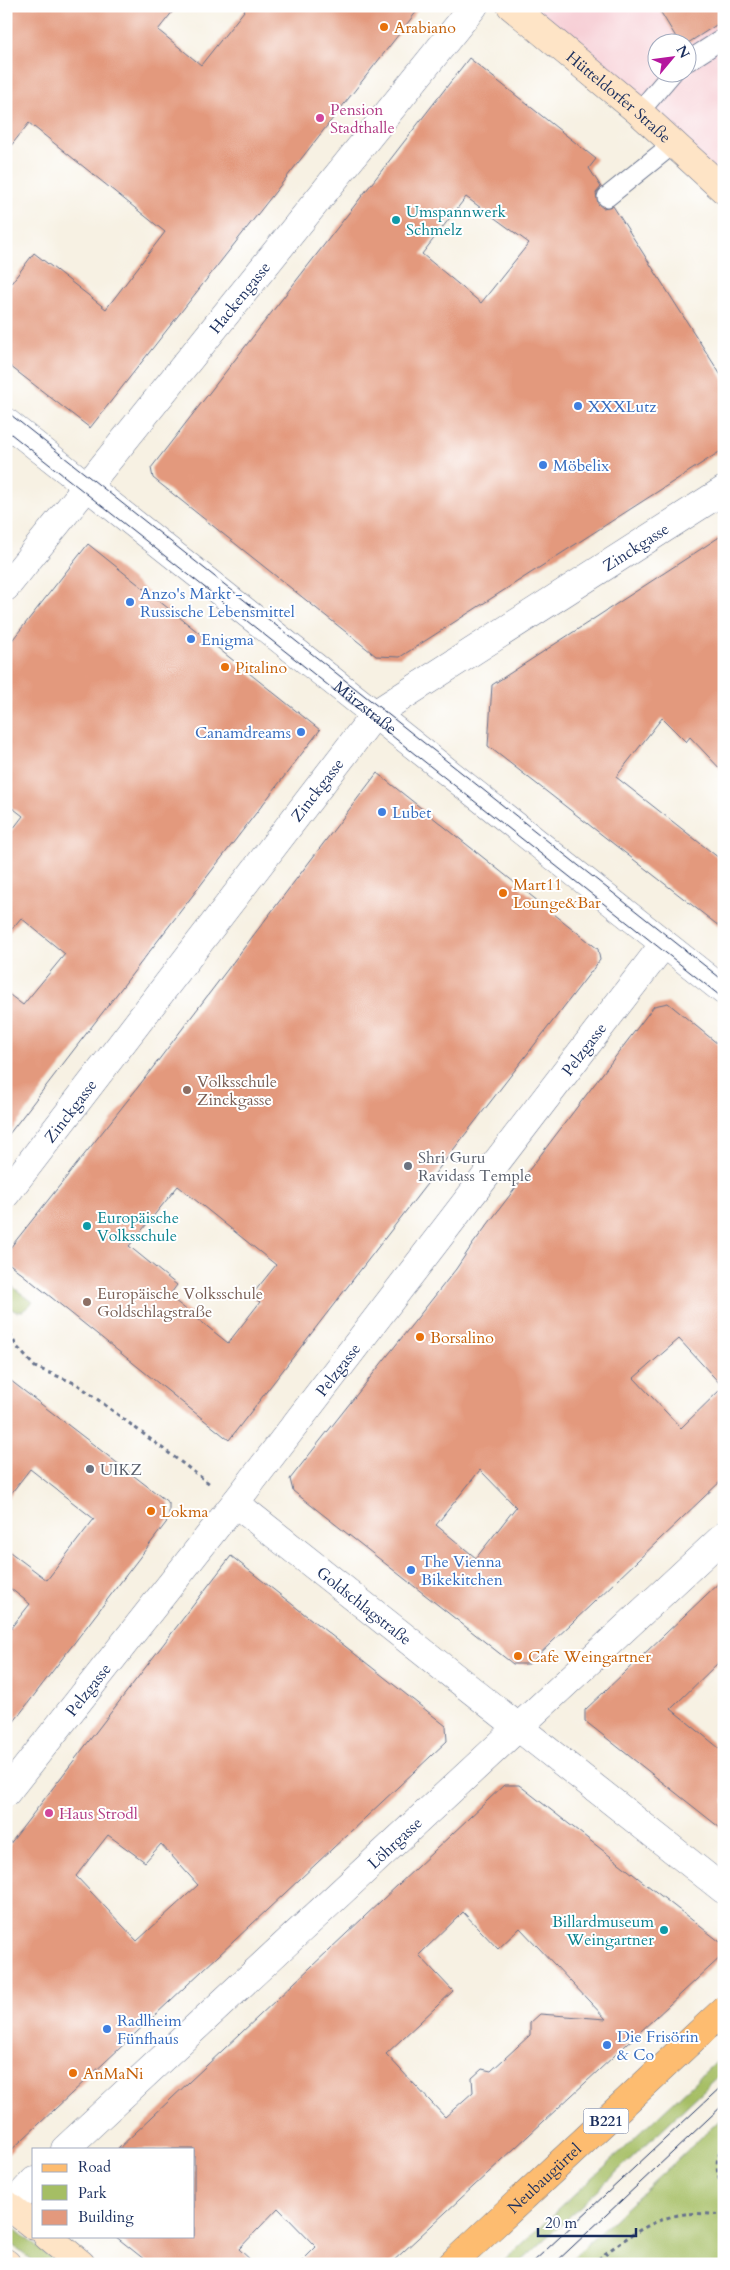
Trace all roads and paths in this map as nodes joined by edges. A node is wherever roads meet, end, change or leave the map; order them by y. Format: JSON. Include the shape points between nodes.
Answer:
{"nodes":[{"id":1,"x":474,"y":6,"type":"edge"},
{"id":2,"x":511,"y":6,"type":"edge"},
{"id":3,"x":724,"y":38,"type":"edge"},
{"id":4,"x":698,"y":55,"type":"edge"},
{"id":5,"x":665,"y":82,"type":"edge"},
{"id":6,"x":640,"y":112,"type":"junction"},
{"id":7,"x":673,"y":144,"type":"junction"},
{"id":8,"x":724,"y":190,"type":"edge"},
{"id":9,"x":607,"y":197,"type":"dead end"},
{"id":10,"x":6,"y":422,"type":"edge"},
{"id":11,"x":87,"y":487,"type":"junction"},
{"id":12,"x":724,"y":490,"type":"edge"},
{"id":13,"x":6,"y":587,"type":"edge"},
{"id":14,"x":375,"y":714,"type":"junction"},
{"id":15,"x":664,"y":944,"type":"junction"},
{"id":16,"x":724,"y":991,"type":"edge"},
{"id":17,"x":6,"y":1194,"type":"edge"},
{"id":18,"x":6,"y":1327,"type":"edge"},
{"id":19,"x":235,"y":1503,"type":"junction"},
{"id":20,"x":724,"y":1536,"type":"edge"},
{"id":21,"x":520,"y":1728,"type":"junction"},
{"id":22,"x":6,"y":1793,"type":"edge"},
{"id":23,"x":724,"y":1890,"type":"edge"},
{"id":24,"x":724,"y":2010,"type":"edge"},
{"id":25,"x":724,"y":2144,"type":"edge"},
{"id":26,"x":65,"y":2148,"type":"edge"},
{"id":27,"x":32,"y":2183,"type":"edge"},
{"id":28,"x":724,"y":2193,"type":"edge"},
{"id":29,"x":8,"y":2205,"type":"edge"},
{"id":30,"x":724,"y":2215,"type":"edge"},
{"id":31,"x":32,"y":2224,"type":"edge"},
{"id":32,"x":49,"y":2238,"type":"edge"},
{"id":33,"x":81,"y":2264,"type":"edge"},
{"id":34,"x":452,"y":2264,"type":"edge"},
{"id":35,"x":592,"y":2264,"type":"edge"}],
"edges":[{"from":1,"to":11,"type":"street","name":"Hackengasse"},
{"from":2,"to":6,"type":"main road","name":"Hütteldorfer Straße"},
{"from":3,"to":4,"type":"lane"},
{"from":5,"to":6,"type":"lane"},
{"from":6,"to":7,"type":"main road","name":"Hütteldorfer Straße"},
{"from":7,"to":8,"type":"main road","name":"Hütteldorfer Straße"},
{"from":7,"to":9,"type":"lane"},
{"from":10,"to":11,"type":"street","name":"Märzstraße"},
{"from":11,"to":13,"type":"street","name":"Hackengasse"},
{"from":11,"to":14,"type":"street","name":"Märzstraße"},
{"from":12,"to":14,"type":"street","name":"Zinckgasse"},
{"from":14,"to":15,"type":"street","name":"Märzstraße"},
{"from":14,"to":17,"type":"street","name":"Zinckgasse"},
{"from":15,"to":16,"type":"street","name":"Märzstraße"},
{"from":15,"to":19,"type":"street","name":"Pelzgasse"},
{"from":18,"to":19,"type":"path","via":[[17,1347],[35,1367],[77,1384]]},
{"from":19,"to":21,"type":"street","name":"Goldschlagstraße"},
{"from":19,"to":22,"type":"street","name":"Pelzgasse"},
{"from":20,"to":21,"type":"street","name":"Löhrgasse"},
{"from":21,"to":23,"type":"street","name":"Goldschlagstraße"},
{"from":21,"to":26,"type":"street","name":"Löhrgasse"},
{"from":24,"to":34,"type":"main road","name":"Neubaugürtel","number":"B221"},
{"from":25,"to":28,"type":"path","via":[[716,2163]]},
{"from":27,"to":29,"type":"street"},
{"from":29,"to":31,"type":"main road"},
{"from":30,"to":35,"type":"path","via":[[682,2214],[651,2224],[627,2237]]},
{"from":32,"to":33,"type":"main road"}]}
